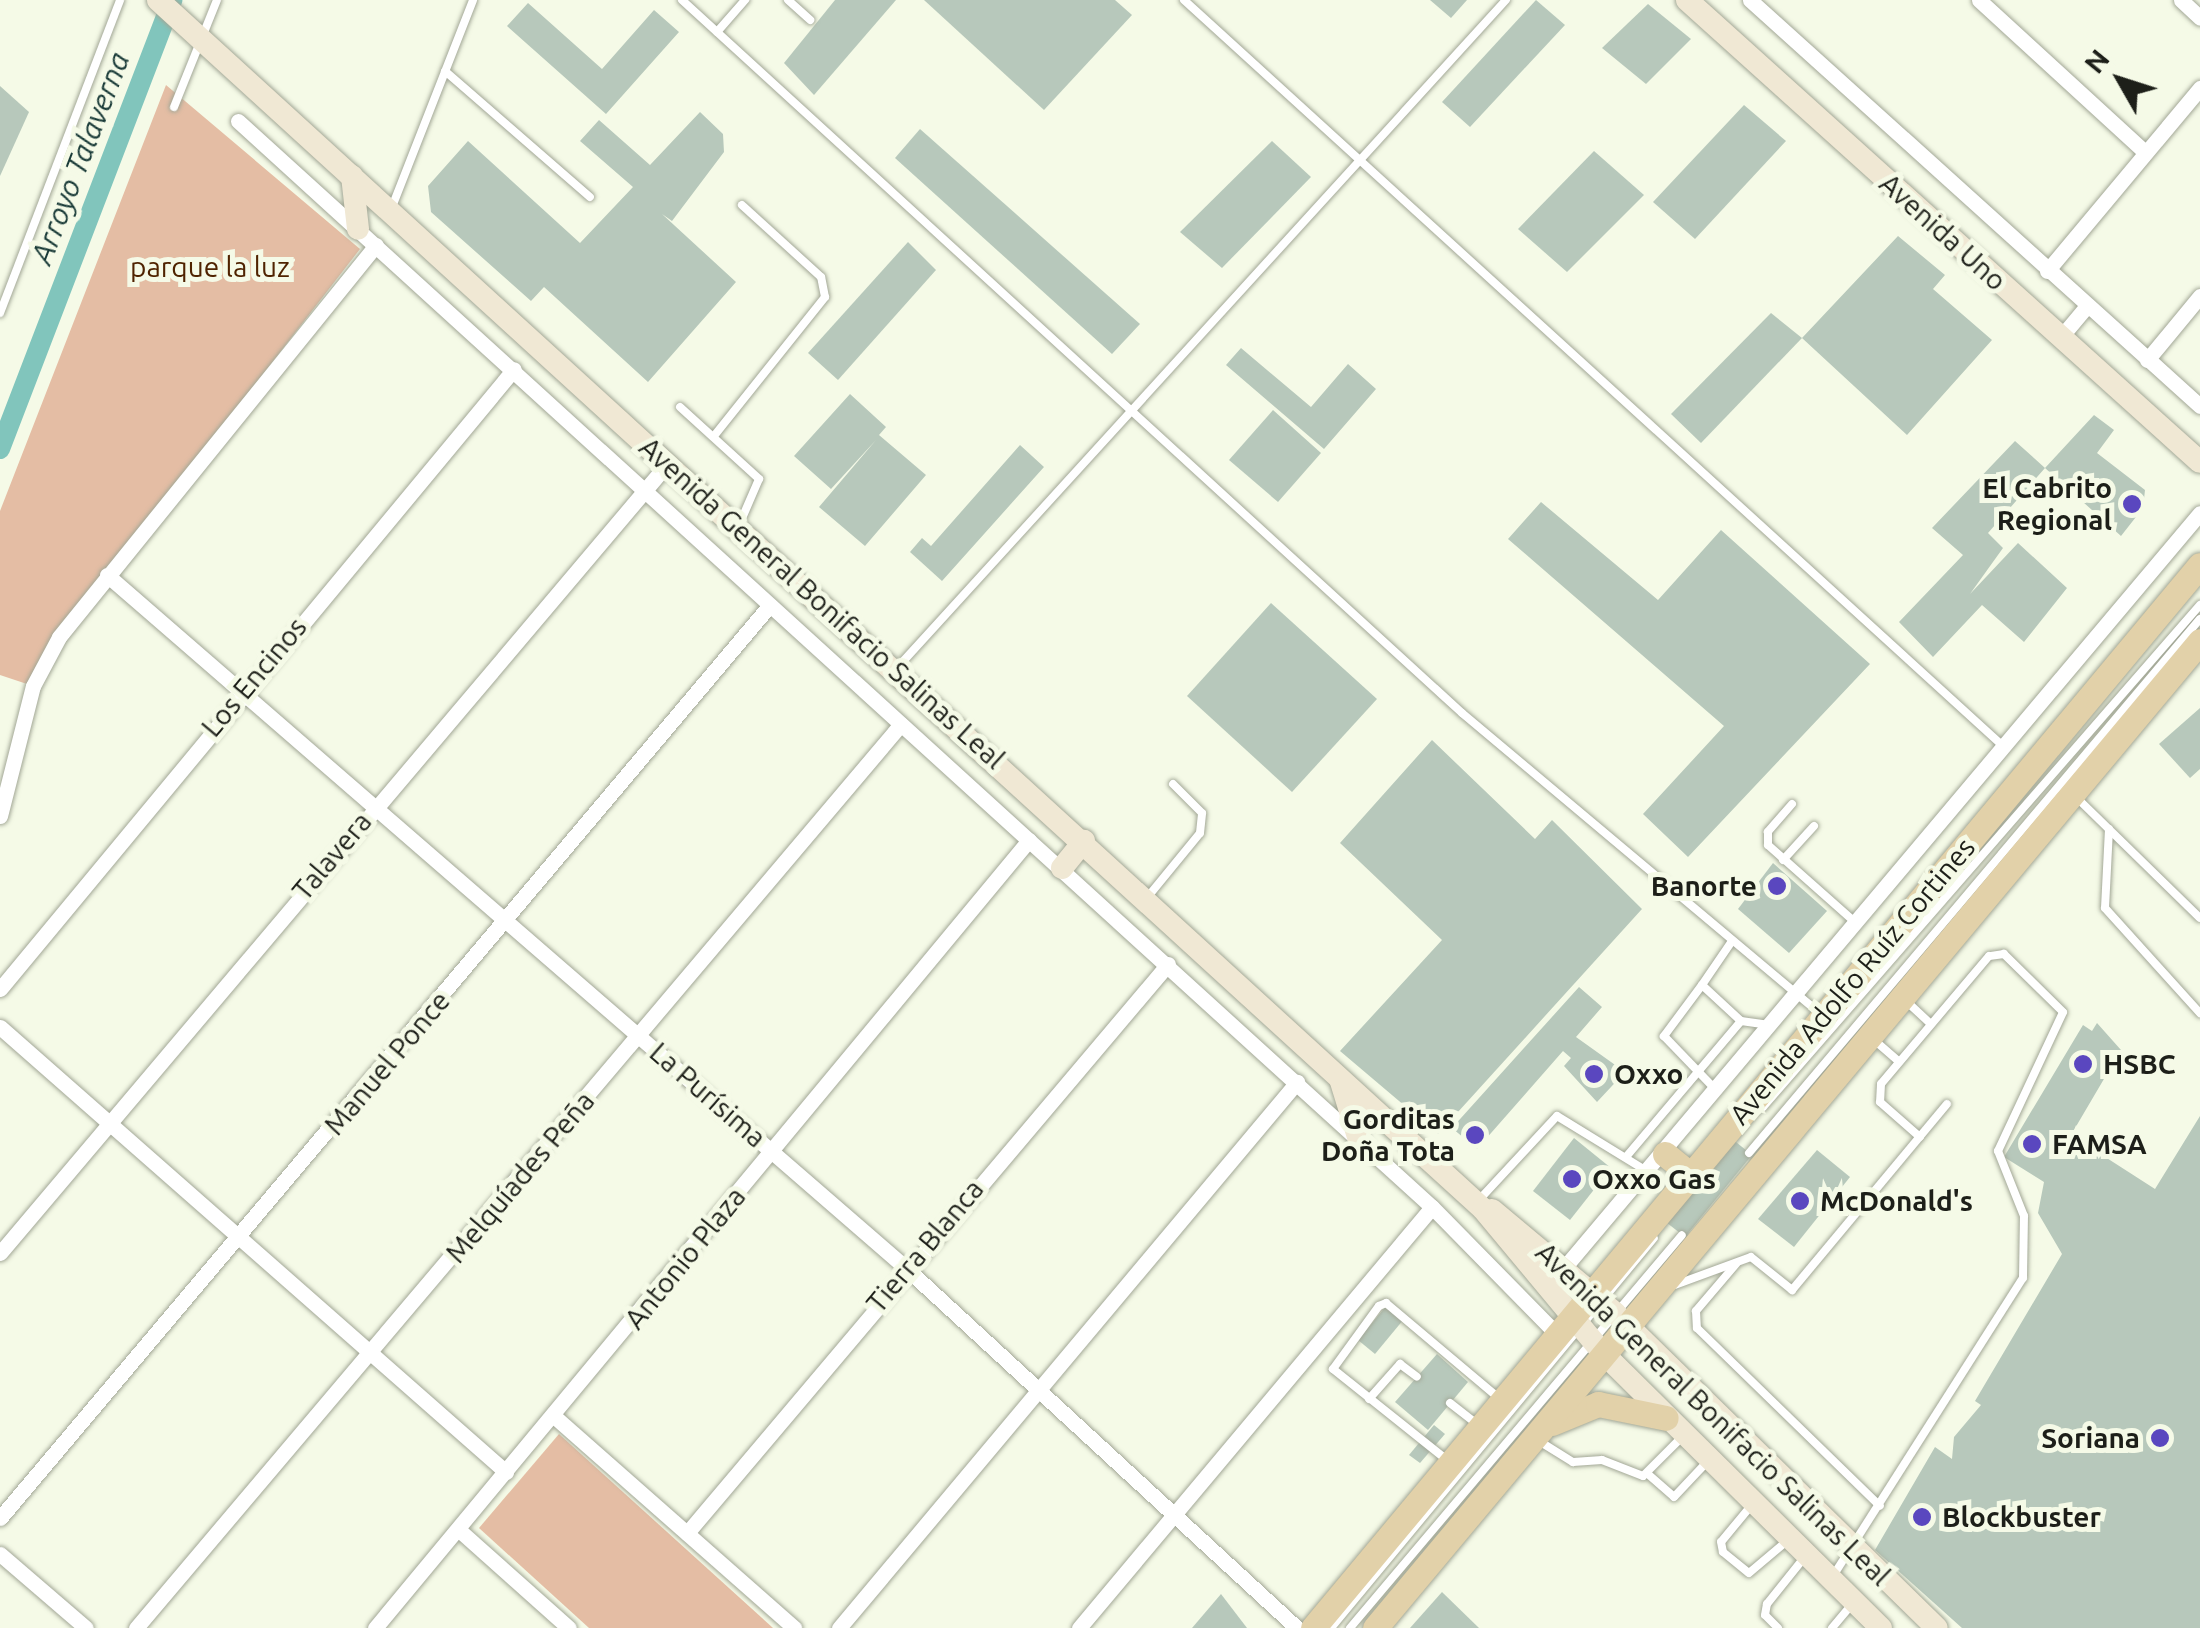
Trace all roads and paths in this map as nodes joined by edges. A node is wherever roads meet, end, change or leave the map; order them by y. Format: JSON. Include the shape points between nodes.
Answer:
{"nodes":[{"id":1,"x":120,"y":0,"type":"edge"},
{"id":2,"x":158,"y":0,"type":"edge"},
{"id":3,"x":217,"y":0,"type":"edge"},
{"id":4,"x":473,"y":0,"type":"edge"},
{"id":5,"x":682,"y":0,"type":"edge"},
{"id":6,"x":745,"y":0,"type":"edge"},
{"id":7,"x":788,"y":0,"type":"edge"},
{"id":8,"x":1184,"y":0,"type":"edge"},
{"id":9,"x":1506,"y":0,"type":"edge"},
{"id":10,"x":1750,"y":0,"type":"edge"},
{"id":11,"x":1979,"y":0,"type":"edge"},
{"id":12,"x":2181,"y":0,"type":"edge"},
{"id":13,"x":1694,"y":2,"type":"edge"},
{"id":14,"x":2200,"y":18,"type":"edge"},
{"id":15,"x":810,"y":20,"type":"dead end"},
{"id":16,"x":717,"y":32,"type":"junction"},
{"id":17,"x":197,"y":34,"type":"junction"},
{"id":18,"x":445,"y":71,"type":"junction"},
{"id":19,"x":2200,"y":88,"type":"edge"},
{"id":20,"x":174,"y":107,"type":"dead end"},
{"id":21,"x":238,"y":121,"type":"dead end"},
{"id":22,"x":2144,"y":152,"type":"junction"},
{"id":23,"x":1361,"y":161,"type":"junction"},
{"id":24,"x":352,"y":176,"type":"junction"},
{"id":25,"x":590,"y":197,"type":"dead end"},
{"id":26,"x":742,"y":205,"type":"dead end"},
{"id":27,"x":390,"y":211,"type":"junction"},
{"id":28,"x":358,"y":229,"type":"junction"},
{"id":29,"x":376,"y":246,"type":"junction"},
{"id":30,"x":2047,"y":271,"type":"junction"},
{"id":31,"x":3,"y":293,"type":"edge"},
{"id":32,"x":2200,"y":296,"type":"edge"},
{"id":33,"x":2086,"y":308,"type":"junction"},
{"id":34,"x":0,"y":313,"type":"edge"},
{"id":35,"x":2060,"y":338,"type":"junction"},
{"id":36,"x":2147,"y":360,"type":"junction"},
{"id":37,"x":514,"y":370,"type":"junction"},
{"id":38,"x":2200,"y":406,"type":"edge"},
{"id":39,"x":680,"y":408,"type":"dead end"},
{"id":40,"x":1132,"y":409,"type":"junction"},
{"id":41,"x":714,"y":436,"type":"junction"},
{"id":42,"x":2200,"y":462,"type":"edge"},
{"id":43,"x":668,"y":463,"type":"junction"},
{"id":44,"x":645,"y":490,"type":"junction"},
{"id":45,"x":2200,"y":513,"type":"edge"},
{"id":46,"x":738,"y":527,"type":"junction"},
{"id":47,"x":2200,"y":565,"type":"edge"},
{"id":48,"x":107,"y":575,"type":"junction"},
{"id":49,"x":770,"y":605,"type":"junction"},
{"id":50,"x":2200,"y":605,"type":"edge"},
{"id":51,"x":2200,"y":619,"type":"edge"},
{"id":52,"x":2200,"y":641,"type":"edge"},
{"id":53,"x":894,"y":672,"type":"junction"},
{"id":54,"x":240,"y":691,"type":"junction"},
{"id":55,"x":901,"y":724,"type":"junction"},
{"id":56,"x":2003,"y":746,"type":"junction"},
{"id":57,"x":1173,"y":784,"type":"dead end"},
{"id":58,"x":2073,"y":794,"type":"junction"},
{"id":59,"x":1792,"y":804,"type":"dead end"},
{"id":60,"x":373,"y":806,"type":"junction"},
{"id":61,"x":0,"y":816,"type":"edge"},
{"id":62,"x":1814,"y":826,"type":"dead end"},
{"id":63,"x":2109,"y":829,"type":"junction"},
{"id":64,"x":1030,"y":840,"type":"junction"},
{"id":65,"x":1084,"y":841,"type":"junction"},
{"id":66,"x":1783,"y":860,"type":"junction"},
{"id":67,"x":1062,"y":868,"type":"junction"},
{"id":68,"x":1146,"y":899,"type":"junction"},
{"id":69,"x":2200,"y":918,"type":"edge"},
{"id":70,"x":507,"y":920,"type":"junction"},
{"id":71,"x":1856,"y":923,"type":"junction"},
{"id":72,"x":1732,"y":941,"type":"junction"},
{"id":73,"x":1168,"y":964,"type":"junction"},
{"id":74,"x":1702,"y":986,"type":"junction"},
{"id":75,"x":0,"y":989,"type":"edge"},
{"id":76,"x":1796,"y":994,"type":"junction"},
{"id":77,"x":1902,"y":998,"type":"junction"},
{"id":78,"x":2200,"y":1013,"type":"edge"},
{"id":79,"x":1824,"y":1017,"type":"junction"},
{"id":80,"x":1741,"y":1021,"type":"junction"},
{"id":81,"x":1930,"y":1024,"type":"junction"},
{"id":82,"x":1770,"y":1026,"type":"junction"},
{"id":83,"x":0,"y":1027,"type":"edge"},
{"id":84,"x":639,"y":1036,"type":"junction"},
{"id":85,"x":1870,"y":1036,"type":"junction"},
{"id":86,"x":1898,"y":1060,"type":"junction"},
{"id":87,"x":1698,"y":1072,"type":"junction"},
{"id":88,"x":1340,"y":1078,"type":"junction"},
{"id":89,"x":1296,"y":1082,"type":"junction"},
{"id":90,"x":1717,"y":1091,"type":"junction"},
{"id":91,"x":1947,"y":1104,"type":"dead end"},
{"id":92,"x":110,"y":1124,"type":"junction"},
{"id":93,"x":1920,"y":1137,"type":"junction"},
{"id":94,"x":1359,"y":1140,"type":"junction"},
{"id":95,"x":1734,"y":1141,"type":"dead end"},
{"id":96,"x":772,"y":1151,"type":"junction"},
{"id":97,"x":1750,"y":1153,"type":"dead end"},
{"id":98,"x":1626,"y":1158,"type":"junction"},
{"id":99,"x":1657,"y":1163,"type":"junction"},
{"id":100,"x":1690,"y":1174,"type":"junction"},
{"id":101,"x":1480,"y":1206,"type":"junction"},
{"id":102,"x":1432,"y":1207,"type":"junction"},
{"id":103,"x":1666,"y":1222,"type":"dead end"},
{"id":104,"x":1682,"y":1234,"type":"dead end"},
{"id":105,"x":240,"y":1239,"type":"junction"},
{"id":106,"x":0,"y":1253,"type":"edge"},
{"id":107,"x":1736,"y":1264,"type":"junction"},
{"id":108,"x":906,"y":1268,"type":"junction"},
{"id":109,"x":1557,"y":1276,"type":"junction"},
{"id":110,"x":1650,"y":1296,"type":"junction"},
{"id":111,"x":1610,"y":1308,"type":"junction"},
{"id":112,"x":1589,"y":1332,"type":"junction"},
{"id":113,"x":1558,"y":1335,"type":"junction"},
{"id":114,"x":373,"y":1352,"type":"junction"},
{"id":115,"x":1417,"y":1377,"type":"dead end"},
{"id":116,"x":1039,"y":1387,"type":"junction"},
{"id":117,"x":1368,"y":1399,"type":"junction"},
{"id":118,"x":1503,"y":1401,"type":"junction"},
{"id":119,"x":1450,"y":1403,"type":"dead end"},
{"id":120,"x":555,"y":1417,"type":"junction"},
{"id":121,"x":1481,"y":1427,"type":"junction"},
{"id":122,"x":1675,"y":1427,"type":"junction"},
{"id":123,"x":1539,"y":1433,"type":"junction"},
{"id":124,"x":1708,"y":1460,"type":"junction"},
{"id":125,"x":1451,"y":1463,"type":"junction"},
{"id":126,"x":506,"y":1472,"type":"junction"},
{"id":127,"x":1649,"y":1475,"type":"junction"},
{"id":128,"x":1754,"y":1504,"type":"junction"},
{"id":129,"x":1880,"y":1506,"type":"junction"},
{"id":130,"x":1176,"y":1512,"type":"junction"},
{"id":131,"x":0,"y":1518,"type":"edge"},
{"id":132,"x":459,"y":1530,"type":"junction"},
{"id":133,"x":688,"y":1533,"type":"junction"},
{"id":134,"x":1798,"y":1547,"type":"junction"},
{"id":135,"x":1852,"y":1547,"type":"junction"},
{"id":136,"x":0,"y":1554,"type":"edge"},
{"id":137,"x":1831,"y":1580,"type":"junction"},
{"id":138,"x":1854,"y":1602,"type":"junction"},
{"id":139,"x":86,"y":1628,"type":"edge"},
{"id":140,"x":136,"y":1628,"type":"edge"},
{"id":141,"x":375,"y":1628,"type":"edge"},
{"id":142,"x":569,"y":1628,"type":"edge"},
{"id":143,"x":794,"y":1628,"type":"edge"},
{"id":144,"x":839,"y":1628,"type":"edge"},
{"id":145,"x":1079,"y":1628,"type":"edge"},
{"id":146,"x":1298,"y":1628,"type":"edge"},
{"id":147,"x":1313,"y":1628,"type":"edge"},
{"id":148,"x":1331,"y":1628,"type":"edge"},
{"id":149,"x":1350,"y":1628,"type":"edge"},
{"id":150,"x":1375,"y":1628,"type":"edge"},
{"id":151,"x":1778,"y":1628,"type":"edge"},
{"id":152,"x":1832,"y":1628,"type":"edge"},
{"id":153,"x":1881,"y":1628,"type":"edge"},
{"id":154,"x":1937,"y":1628,"type":"edge"}],
"edges":[{"from":1,"to":31,"type":"lane"},
{"from":2,"to":17,"type":"street","name":"Avenida General Bonifacio Salinas Leal"},
{"from":3,"to":17,"type":"lane"},
{"from":4,"to":18,"type":"lane"},
{"from":5,"to":16,"type":"lane"},
{"from":6,"to":16,"type":"lane"},
{"from":7,"to":15,"type":"lane"},
{"from":8,"to":23,"type":"lane"},
{"from":9,"to":23,"type":"lane"},
{"from":10,"to":30,"type":"street","name":"Avenida Uno"},
{"from":11,"to":22,"type":"street"},
{"from":12,"to":14,"type":"street"},
{"from":13,"to":35,"type":"street","name":"Avenida Uno"},
{"from":16,"to":40,"type":"lane"},
{"from":17,"to":20,"type":"lane"},
{"from":17,"to":24,"type":"street","name":"Avenida General Bonifacio Salinas Leal"},
{"from":18,"to":25,"type":"lane"},
{"from":18,"to":27,"type":"lane"},
{"from":19,"to":22,"type":"street"},
{"from":21,"to":28,"type":"street"},
{"from":22,"to":30,"type":"street"},
{"from":23,"to":40,"type":"lane"},
{"from":23,"to":56,"type":"lane"},
{"from":24,"to":27,"type":"street","name":"Avenida General Bonifacio Salinas Leal"},
{"from":24,"to":28,"type":"street"},
{"from":26,"to":41,"type":"lane","via":[[821,277],[825,297]]},
{"from":27,"to":43,"type":"street","name":"Avenida General Bonifacio Salinas Leal"},
{"from":28,"to":29,"type":"street"},
{"from":29,"to":37,"type":"street"},
{"from":29,"to":48,"type":"street"},
{"from":30,"to":33,"type":"street","name":"Avenida Uno"},
{"from":31,"to":34,"type":"lane"},
{"from":32,"to":36,"type":"street"},
{"from":33,"to":35,"type":"street"},
{"from":33,"to":36,"type":"street","name":"Avenida Uno"},
{"from":35,"to":42,"type":"street","name":"Avenida Uno"},
{"from":36,"to":38,"type":"street","name":"Avenida Uno"},
{"from":37,"to":44,"type":"street"},
{"from":37,"to":54,"type":"street","name":"Los Encinos"},
{"from":39,"to":41,"type":"lane"},
{"from":40,"to":53,"type":"lane"},
{"from":40,"to":72,"type":"lane","via":[[1462,712]]},
{"from":41,"to":46,"type":"lane","via":[[759,479]]},
{"from":43,"to":44,"type":"street","name":"Talavera"},
{"from":43,"to":46,"type":"street","name":"Avenida General Bonifacio Salinas Leal"},
{"from":44,"to":49,"type":"street"},
{"from":44,"to":60,"type":"street","name":"Talavera"},
{"from":45,"to":56,"type":"street"},
{"from":46,"to":53,"type":"street","name":"Avenida General Bonifacio Salinas Leal"},
{"from":47,"to":79,"type":"main road","name":"Avenida Adolfo Ruíz Cortines"},
{"from":48,"to":54,"type":"street","name":"La Purísima"},
{"from":48,"to":61,"type":"street","via":[[44,662]]},
{"from":49,"to":55,"type":"street"},
{"from":49,"to":70,"type":"street","name":"Manuel Ponce"},
{"from":50,"to":95,"type":"lane"},
{"from":51,"to":97,"type":"lane"},
{"from":52,"to":58,"type":"main road","name":"Avenida Adolfo Ruíz Cortines"},
{"from":53,"to":65,"type":"street","name":"Avenida General Bonifacio Salinas Leal"},
{"from":54,"to":60,"type":"street","name":"La Purísima"},
{"from":54,"to":75,"type":"street","name":"Los Encinos"},
{"from":55,"to":64,"type":"street"},
{"from":55,"to":84,"type":"street","name":"Melquíades Peña"},
{"from":56,"to":71,"type":"street"},
{"from":57,"to":68,"type":"lane","via":[[1202,814],[1200,833]]},
{"from":58,"to":63,"type":"lane"},
{"from":58,"to":77,"type":"main road","name":"Avenida Adolfo Ruíz Cortines"},
{"from":59,"to":66,"type":"lane","via":[[1766,839]]},
{"from":60,"to":70,"type":"street","name":"La Purísima"},
{"from":60,"to":92,"type":"street","name":"Talavera"},
{"from":62,"to":66,"type":"lane"},
{"from":63,"to":69,"type":"lane"},
{"from":63,"to":78,"type":"lane","via":[[2105,908]]},
{"from":64,"to":67,"type":"street"},
{"from":64,"to":96,"type":"street","name":"Antonio Plaza"},
{"from":65,"to":67,"type":"street"},
{"from":65,"to":68,"type":"street","name":"Avenida General Bonifacio Salinas Leal"},
{"from":66,"to":71,"type":"lane"},
{"from":67,"to":73,"type":"street"},
{"from":68,"to":88,"type":"street","name":"Avenida General Bonifacio Salinas Leal"},
{"from":70,"to":84,"type":"street","name":"La Purísima"},
{"from":70,"to":105,"type":"street","name":"Manuel Ponce"},
{"from":71,"to":76,"type":"street"},
{"from":72,"to":74,"type":"lane"},
{"from":72,"to":76,"type":"lane"},
{"from":73,"to":89,"type":"street"},
{"from":73,"to":108,"type":"street","name":"Tierra Blanca"},
{"from":74,"to":80,"type":"lane"},
{"from":74,"to":87,"type":"lane","via":[[1664,1036]]},
{"from":76,"to":79,"type":"lane"},
{"from":76,"to":82,"type":"street"},
{"from":77,"to":81,"type":"lane"},
{"from":77,"to":85,"type":"main road","name":"Avenida Adolfo Ruíz Cortines"},
{"from":79,"to":100,"type":"main road","name":"Avenida Adolfo Ruíz Cortines"},
{"from":80,"to":82,"type":"lane"},
{"from":80,"to":87,"type":"lane"},
{"from":81,"to":86,"type":"lane"},
{"from":81,"to":129,"type":"lane","via":[[1995,952],[2014,959],[2063,1012],[1998,1151],[2022,1205],[2024,1278]]},
{"from":82,"to":90,"type":"street"},
{"from":83,"to":92,"type":"street"},
{"from":84,"to":96,"type":"street","name":"La Purísima"},
{"from":84,"to":114,"type":"street","name":"Melquíades Peña"},
{"from":85,"to":86,"type":"lane"},
{"from":85,"to":110,"type":"main road","name":"Avenida Adolfo Ruíz Cortines"},
{"from":86,"to":93,"type":"lane","via":[[1878,1094]]},
{"from":87,"to":90,"type":"lane"},
{"from":87,"to":98,"type":"lane"},
{"from":88,"to":94,"type":"street"},
{"from":88,"to":101,"type":"street","name":"Avenida General Bonifacio Salinas Leal"},
{"from":89,"to":94,"type":"street"},
{"from":89,"to":116,"type":"street"},
{"from":90,"to":99,"type":"street"},
{"from":91,"to":93,"type":"lane"},
{"from":92,"to":105,"type":"street"},
{"from":92,"to":106,"type":"street","name":"Talavera"},
{"from":93,"to":107,"type":"lane","via":[[1792,1290],[1751,1257]]},
{"from":94,"to":102,"type":"street"},
{"from":96,"to":108,"type":"street","name":"La Purísima"},
{"from":96,"to":120,"type":"street","name":"Antonio Plaza"},
{"from":98,"to":99,"type":"lane"},
{"from":98,"to":101,"type":"lane","via":[[1558,1116]]},
{"from":99,"to":100,"type":"main road"},
{"from":99,"to":109,"type":"street"},
{"from":100,"to":111,"type":"main road","name":"Avenida Adolfo Ruíz Cortines"},
{"from":101,"to":109,"type":"street","name":"Avenida General Bonifacio Salinas Leal"},
{"from":102,"to":113,"type":"street"},
{"from":102,"to":130,"type":"street"},
{"from":103,"to":111,"type":"lane"},
{"from":104,"to":111,"type":"lane"},
{"from":105,"to":114,"type":"street"},
{"from":105,"to":131,"type":"street","name":"Manuel Ponce"},
{"from":107,"to":110,"type":"lane"},
{"from":107,"to":129,"type":"lane","via":[[1696,1311],[1697,1328]]},
{"from":108,"to":116,"type":"street","name":"La Purísima"},
{"from":108,"to":133,"type":"street","name":"Tierra Blanca"},
{"from":109,"to":111,"type":"street","name":"Avenida General Bonifacio Salinas Leal"},
{"from":109,"to":112,"type":"street","name":"Avenida General Bonifacio Salinas Leal"},
{"from":110,"to":111,"type":"main road","name":"Avenida Adolfo Ruíz Cortines"},
{"from":111,"to":112,"type":"main road","name":"Avenida Adolfo Ruíz Cortines"},
{"from":111,"to":112,"type":"main road","name":"Avenida Adolfo Ruíz Cortines"},
{"from":111,"to":135,"type":"street","name":"Avenida General Bonifacio Salinas Leal"},
{"from":112,"to":113,"type":"main road","name":"Avenida Adolfo Ruíz Cortines"},
{"from":112,"to":122,"type":"street","name":"Avenida General Bonifacio Salinas Leal"},
{"from":112,"to":123,"type":"main road","name":"Avenida Adolfo Ruíz Cortines"},
{"from":112,"to":148,"type":"lane"},
{"from":112,"to":149,"type":"lane"},
{"from":113,"to":118,"type":"main road","name":"Avenida Adolfo Ruíz Cortines"},
{"from":114,"to":126,"type":"street"},
{"from":114,"to":140,"type":"street","name":"Melquíades Peña"},
{"from":115,"to":117,"type":"lane","via":[[1400,1364]]},
{"from":116,"to":130,"type":"street","name":"La Purísima"},
{"from":116,"to":144,"type":"street"},
{"from":117,"to":118,"type":"lane","via":[[1334,1364],[1382,1303]]},
{"from":117,"to":125,"type":"lane"},
{"from":118,"to":121,"type":"main road","name":"Avenida Adolfo Ruíz Cortines"},
{"from":119,"to":121,"type":"lane"},
{"from":120,"to":126,"type":"street","name":"Antonio Plaza"},
{"from":120,"to":133,"type":"street"},
{"from":121,"to":125,"type":"main road","name":"Avenida Adolfo Ruíz Cortines"},
{"from":122,"to":123,"type":"main road","via":[[1598,1404]]},
{"from":122,"to":124,"type":"street","name":"Avenida General Bonifacio Salinas Leal"},
{"from":122,"to":127,"type":"lane"},
{"from":123,"to":127,"type":"lane","via":[[1572,1462],[1602,1460]]},
{"from":123,"to":150,"type":"main road","name":"Avenida Adolfo Ruíz Cortines"},
{"from":124,"to":127,"type":"lane","via":[[1674,1497]]},
{"from":124,"to":128,"type":"street","name":"Avenida General Bonifacio Salinas Leal"},
{"from":125,"to":147,"type":"main road","name":"Avenida Adolfo Ruíz Cortines"},
{"from":126,"to":132,"type":"street","name":"Antonio Plaza"},
{"from":128,"to":134,"type":"street","name":"Avenida General Bonifacio Salinas Leal"},
{"from":128,"to":134,"type":"lane","via":[[1721,1542],[1723,1552],[1749,1572]]},
{"from":129,"to":135,"type":"lane"},
{"from":130,"to":145,"type":"street"},
{"from":130,"to":146,"type":"street","name":"La Purísima"},
{"from":132,"to":141,"type":"street","name":"Antonio Plaza"},
{"from":132,"to":142,"type":"street"},
{"from":133,"to":143,"type":"street"},
{"from":134,"to":137,"type":"street","name":"Avenida General Bonifacio Salinas Leal"},
{"from":134,"to":151,"type":"lane","via":[[1767,1604],[1765,1615]]},
{"from":135,"to":137,"type":"lane"},
{"from":135,"to":154,"type":"street","name":"Avenida General Bonifacio Salinas Leal"},
{"from":136,"to":139,"type":"street"},
{"from":137,"to":138,"type":"street","name":"Avenida General Bonifacio Salinas Leal"},
{"from":138,"to":152,"type":"lane"},
{"from":138,"to":153,"type":"street","name":"Avenida General Bonifacio Salinas Leal"}]}
